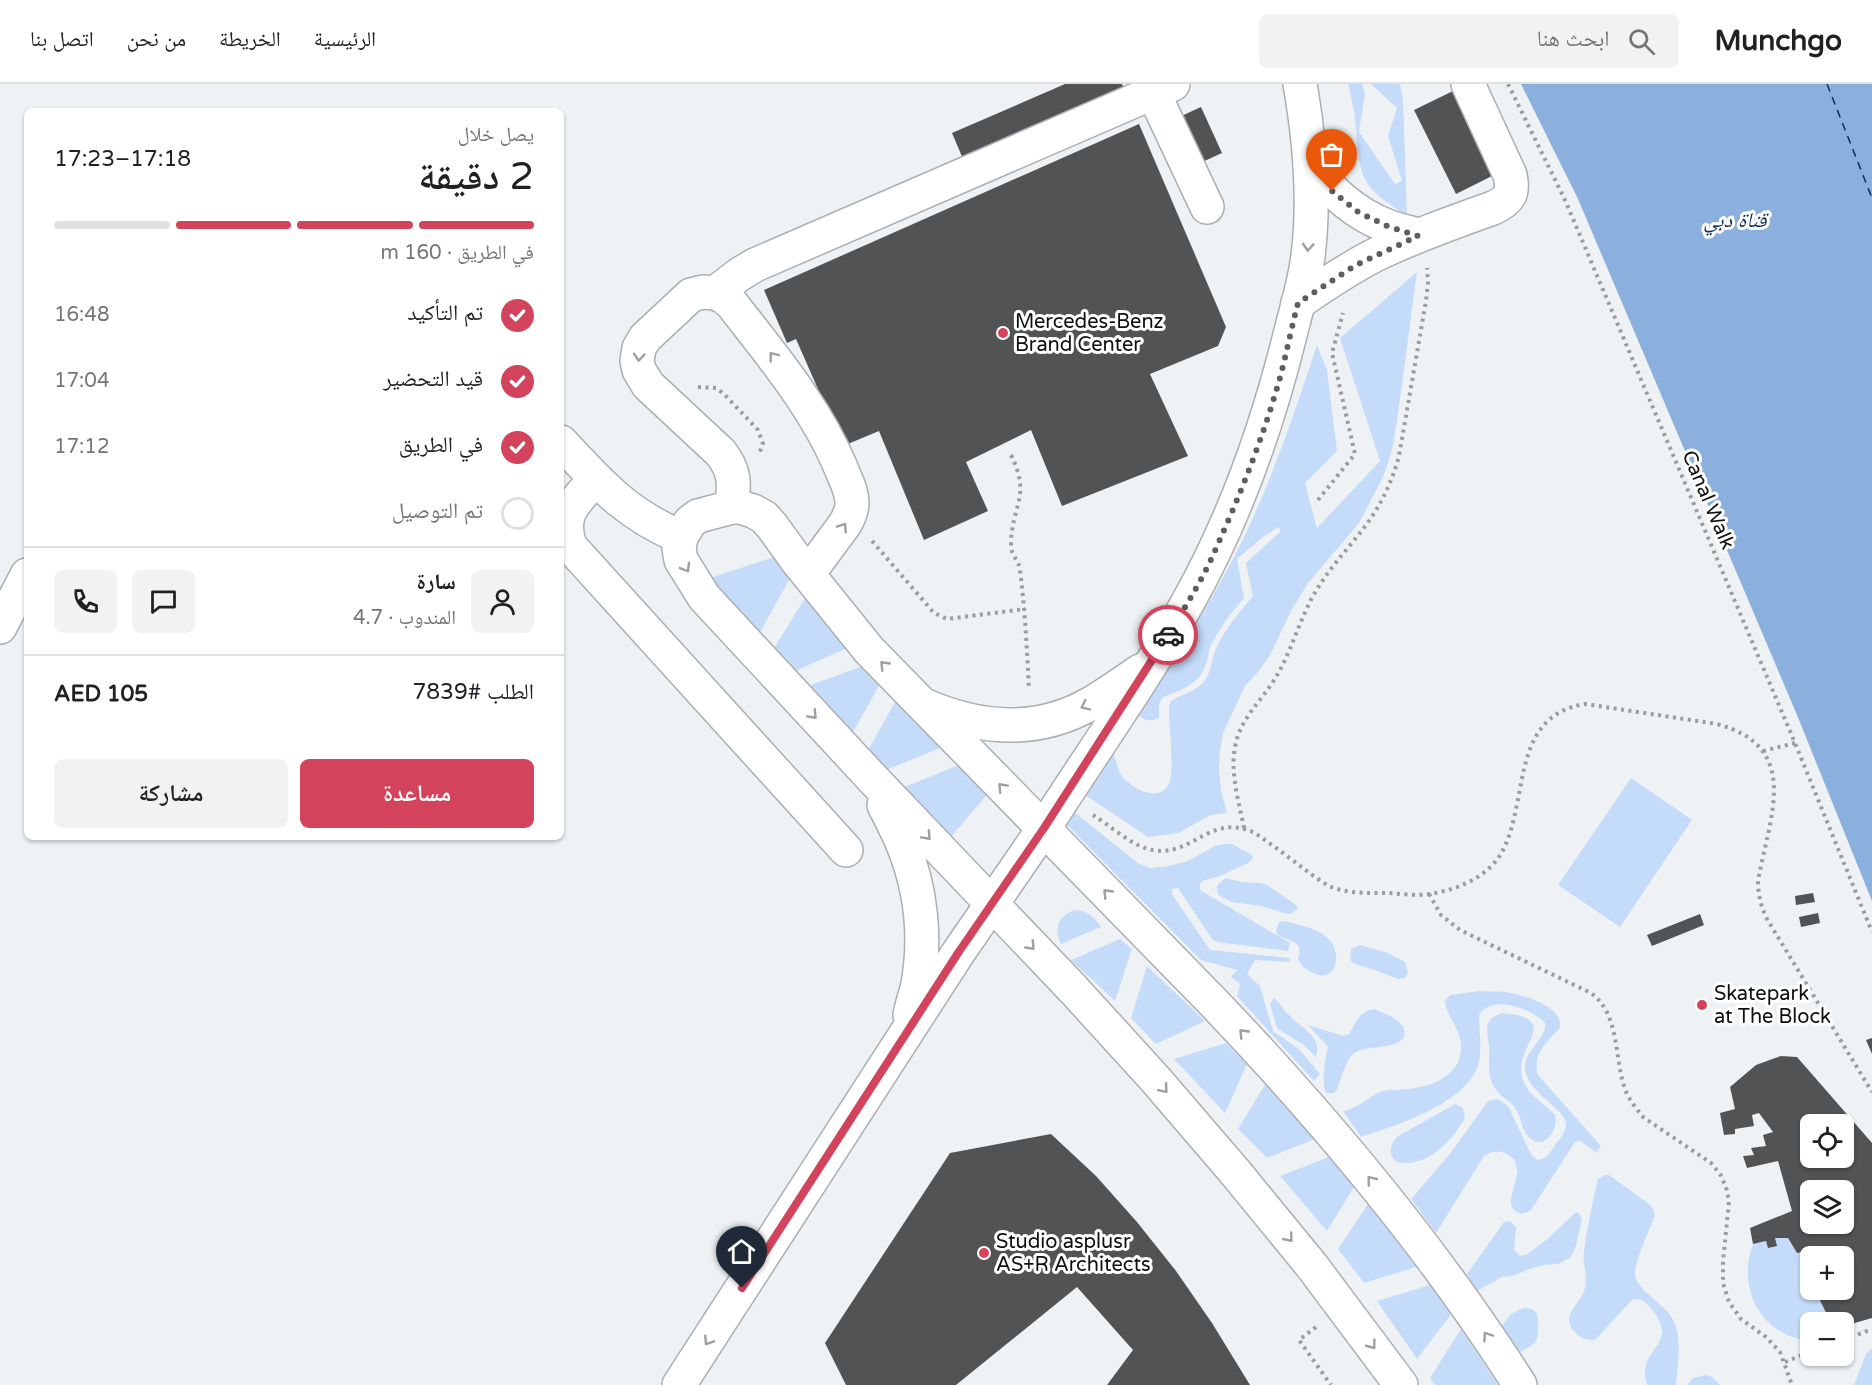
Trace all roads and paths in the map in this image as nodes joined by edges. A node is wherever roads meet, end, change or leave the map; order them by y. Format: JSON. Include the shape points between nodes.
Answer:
{"nodes":[{"id":1,"x":1300,"y":84,"type":"edge"},
{"id":2,"x":1468,"y":84,"type":"edge"},
{"id":3,"x":1508,"y":84,"type":"edge"},
{"id":4,"x":1163,"y":88,"type":"edge"},
{"id":5,"x":1310,"y":166,"type":"junction"},
{"id":6,"x":1207,"y":207,"type":"dead end"},
{"id":7,"x":1418,"y":236,"type":"junction"},
{"id":8,"x":1356,"y":265,"type":"junction"},
{"id":9,"x":715,"y":293,"type":"junction"},
{"id":10,"x":1298,"y":303,"type":"junction"},
{"id":11,"x":564,"y":445,"type":"edge"},
{"id":12,"x":1011,"y":455,"type":"dead end"},
{"id":13,"x":595,"y":479,"type":"junction"},
{"id":14,"x":1318,"y":500,"type":"dead end"},
{"id":15,"x":732,"y":507,"type":"junction"},
{"id":16,"x":850,"y":515,"type":"junction"},
{"id":17,"x":681,"y":537,"type":"junction"},
{"id":18,"x":808,"y":574,"type":"junction"},
{"id":19,"x":24,"y":581,"type":"edge"},
{"id":20,"x":1025,"y":609,"type":"junction"},
{"id":21,"x":0,"y":627,"type":"edge"},
{"id":22,"x":1151,"y":663,"type":"junction"},
{"id":23,"x":926,"y":706,"type":"junction"},
{"id":24,"x":1030,"y":724,"type":"junction"},
{"id":25,"x":1795,"y":743,"type":"junction"},
{"id":26,"x":1763,"y":751,"type":"junction"},
{"id":27,"x":872,"y":778,"type":"junction"},
{"id":28,"x":1064,"y":796,"type":"junction"},
{"id":29,"x":1044,"y":828,"type":"junction"},
{"id":30,"x":1244,"y":828,"type":"junction"},
{"id":31,"x":846,"y":850,"type":"dead end"},
{"id":32,"x":1429,"y":894,"type":"junction"},
{"id":33,"x":991,"y":904,"type":"junction"},
{"id":34,"x":1872,"y":932,"type":"edge"},
{"id":35,"x":906,"y":1034,"type":"junction"},
{"id":36,"x":1872,"y":1092,"type":"edge"},
{"id":37,"x":1342,"y":1305,"type":"junction"},
{"id":38,"x":1872,"y":1329,"type":"edge"},
{"id":39,"x":1854,"y":1336,"type":"edge"},
{"id":40,"x":1800,"y":1356,"type":"edge"},
{"id":41,"x":1785,"y":1362,"type":"junction"},
{"id":42,"x":679,"y":1385,"type":"edge"},
{"id":43,"x":1331,"y":1385,"type":"edge"},
{"id":44,"x":1401,"y":1385,"type":"edge"},
{"id":45,"x":1520,"y":1385,"type":"edge"},
{"id":46,"x":1792,"y":1385,"type":"edge"}],
"edges":[{"from":1,"to":5,"type":"main road"},
{"from":2,"to":7,"type":"main road","via":[[1510,175],[1510,196],[1503,204]]},
{"from":3,"to":25,"type":"path","name":"Canal Walk","via":[[1565,200]]},
{"from":4,"to":6,"type":"main road"},
{"from":4,"to":9,"type":"main road","via":[[755,265]]},
{"from":5,"to":7,"type":"main road","via":[[1358,212]]},
{"from":5,"to":10,"type":"main road","one_way":true,"via":[[1308,256]]},
{"from":7,"to":8,"type":"main road"},
{"from":7,"to":30,"type":"path","via":[[1424,249],[1428,283],[1400,456],[1384,497],[1321,583],[1275,680],[1239,731],[1233,760]]},
{"from":8,"to":10,"type":"main road"},
{"from":8,"to":14,"type":"path","via":[[1332,353],[1355,454]]},
{"from":9,"to":15,"type":"main road","one_way":true,"via":[[691,295],[681,303],[645,338],[637,361],[648,385],[727,462],[734,481]]},
{"from":16,"to":9,"type":"main road","one_way":true,"via":[[852,495],[809,406],[732,304]]},
{"from":10,"to":22,"type":"main road","via":[[1281,375],[1229,519],[1188,603]]},
{"from":11,"to":13,"type":"main road"},
{"from":12,"to":20,"type":"path","via":[[1021,485],[1012,554],[1019,563]]},
{"from":13,"to":17,"type":"main road","via":[[636,514]]},
{"from":13,"to":31,"type":"main road","via":[[568,512],[566,534],[570,546]]},
{"from":15,"to":17,"type":"main road","via":[[698,516]]},
{"from":15,"to":18,"type":"main road","via":[[764,517]]},
{"from":18,"to":16,"type":"main road","one_way":true},
{"from":16,"to":20,"type":"path","via":[[940,617],[954,619]]},
{"from":17,"to":27,"type":"main road","one_way":true,"via":[[681,560],[704,597]]},
{"from":23,"to":18,"type":"main road","one_way":true,"via":[[869,650]]},
{"from":19,"to":21,"type":"main road"},
{"from":20,"to":24,"type":"path"},
{"from":22,"to":24,"type":"main road","one_way":true,"via":[[1089,705]]},
{"from":22,"to":28,"type":"main road"},
{"from":23,"to":24,"type":"main road","via":[[974,722]]},
{"from":29,"to":23,"type":"main road","one_way":true},
{"from":25,"to":26,"type":"path"},
{"from":25,"to":34,"type":"path","name":"Canal Walk"},
{"from":26,"to":32,"type":"path","via":[[1743,733],[1718,724],[1585,704],[1570,707],[1544,722],[1536,734],[1509,835],[1498,860],[1478,878]]},
{"from":26,"to":36,"type":"path","via":[[1774,775],[1775,788],[1758,881],[1762,907]]},
{"from":27,"to":33,"type":"main road","one_way":true},
{"from":27,"to":35,"type":"main road","via":[[917,886],[921,959]]},
{"from":28,"to":29,"type":"main road"},
{"from":28,"to":30,"type":"path","via":[[1149,849],[1180,848],[1222,827]]},
{"from":29,"to":33,"type":"main road"},
{"from":45,"to":29,"type":"main road","one_way":true,"via":[[1431,1259],[1319,1118]]},
{"from":30,"to":32,"type":"path","via":[[1329,886],[1354,893]]},
{"from":32,"to":41,"type":"path","via":[[1441,915],[1460,930],[1591,993],[1604,1005],[1625,1088],[1636,1108],[1720,1174],[1729,1201],[1723,1262],[1723,1283],[1729,1302],[1741,1319],[1773,1343]]},
{"from":33,"to":35,"type":"main road"},
{"from":33,"to":37,"type":"main road","one_way":true,"via":[[1156,1080]]},
{"from":35,"to":42,"type":"main road","one_way":true},
{"from":37,"to":43,"type":"path","via":[[1299,1340]]},
{"from":37,"to":44,"type":"main road","one_way":true},
{"from":38,"to":39,"type":"path"},
{"from":40,"to":41,"type":"path"},
{"from":41,"to":46,"type":"path"}]}
